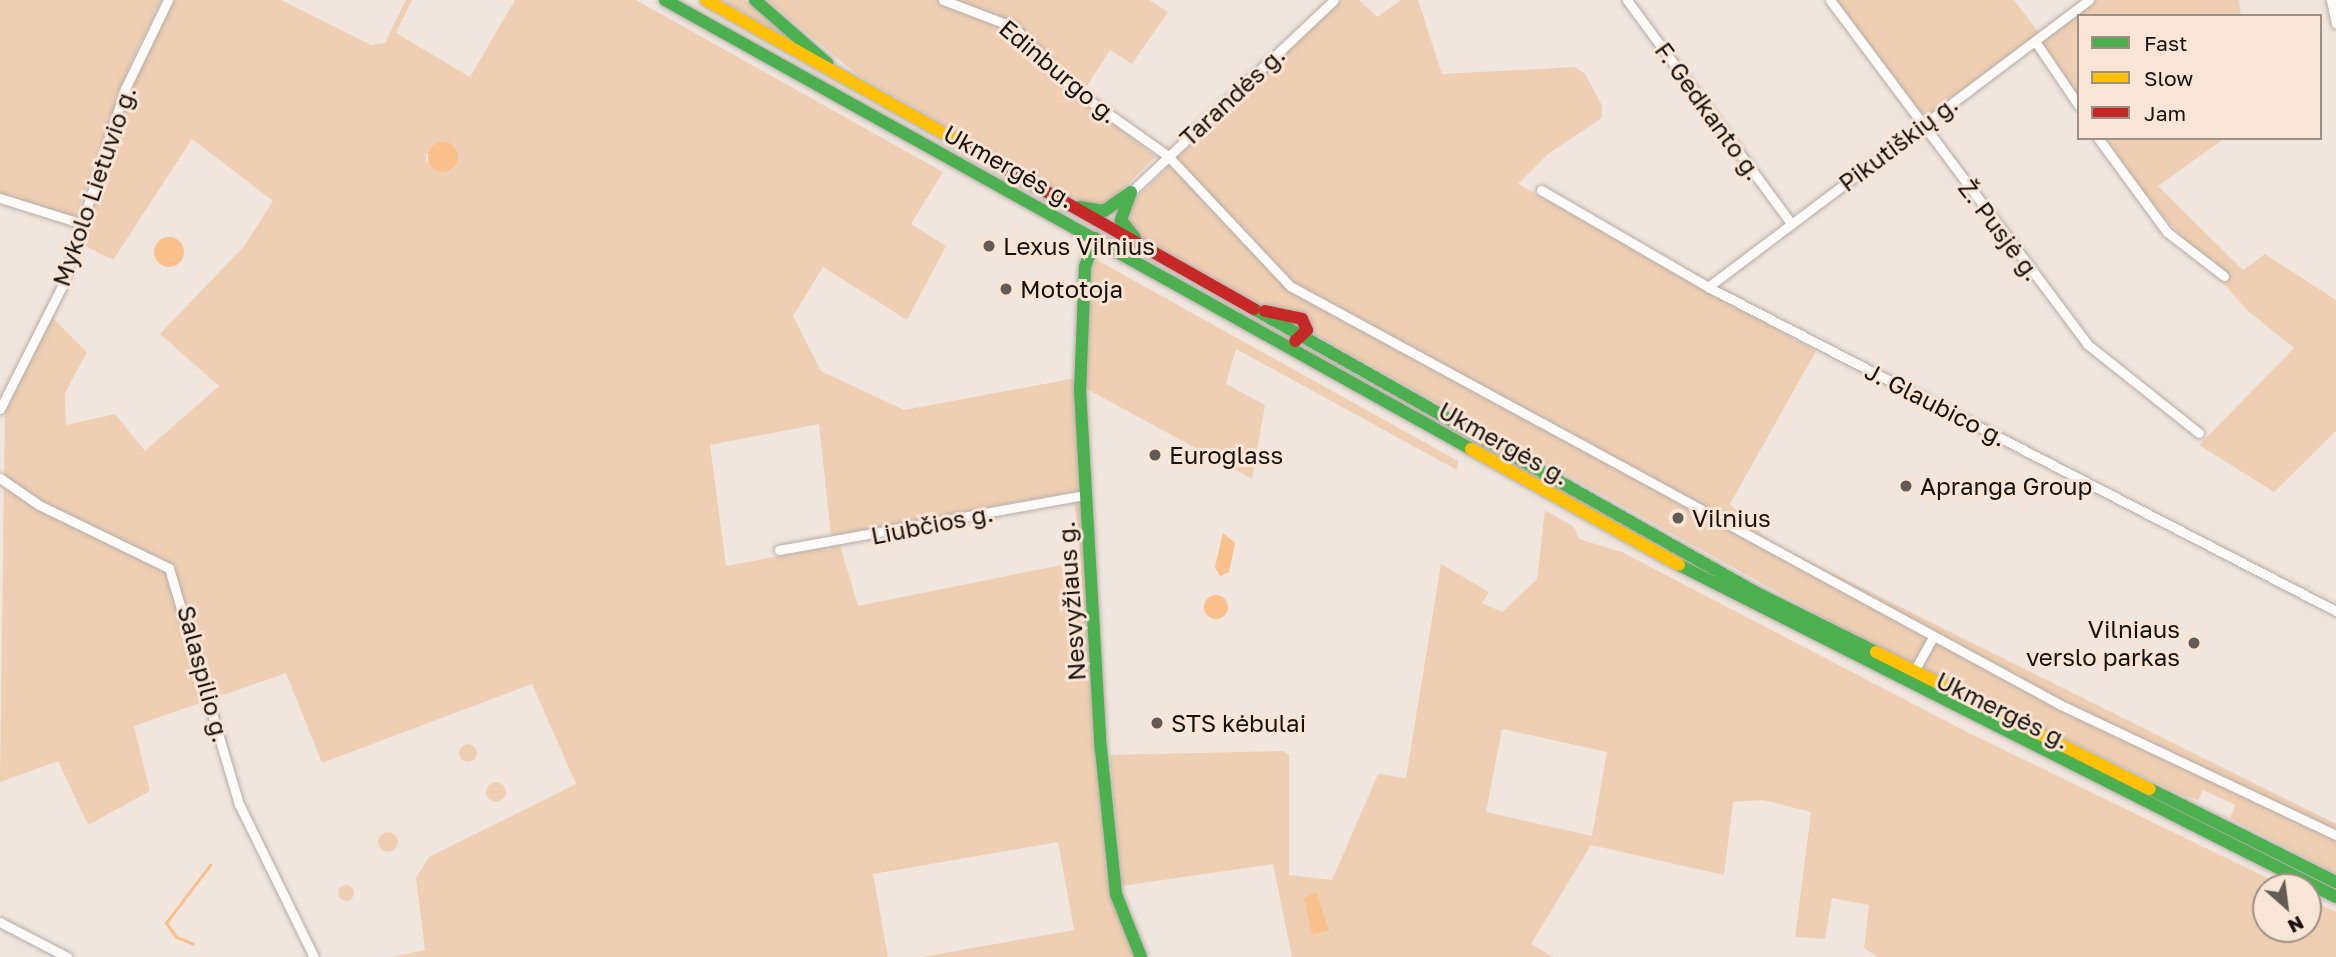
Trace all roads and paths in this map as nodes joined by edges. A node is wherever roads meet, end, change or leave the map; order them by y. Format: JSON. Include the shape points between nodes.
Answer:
{"nodes":[{"id":1,"x":168,"y":0,"type":"edge"},
{"id":2,"x":665,"y":0,"type":"edge"},
{"id":3,"x":683,"y":0,"type":"edge"},
{"id":4,"x":706,"y":0,"type":"edge"},
{"id":5,"x":755,"y":0,"type":"edge"},
{"id":6,"x":943,"y":0,"type":"edge"},
{"id":7,"x":1334,"y":0,"type":"edge"},
{"id":8,"x":1627,"y":0,"type":"edge"},
{"id":9,"x":1830,"y":0,"type":"edge"},
{"id":10,"x":2089,"y":0,"type":"edge"},
{"id":11,"x":2331,"y":0,"type":"edge"},
{"id":12,"x":2336,"y":23,"type":"edge"},
{"id":13,"x":2035,"y":41,"type":"junction"},
{"id":14,"x":740,"y":43,"type":"junction"},
{"id":15,"x":853,"y":85,"type":"junction"},
{"id":16,"x":2077,"y":103,"type":"edge"},
{"id":17,"x":1922,"y":125,"type":"junction"},
{"id":18,"x":2099,"y":140,"type":"edge"},
{"id":19,"x":1168,"y":156,"type":"junction"},
{"id":20,"x":1541,"y":190,"type":"dead end"},
{"id":21,"x":1131,"y":192,"type":"junction"},
{"id":22,"x":0,"y":198,"type":"edge"},
{"id":23,"x":1060,"y":202,"type":"junction"},
{"id":24,"x":1791,"y":223,"type":"junction"},
{"id":25,"x":83,"y":224,"type":"junction"},
{"id":26,"x":1095,"y":238,"type":"junction"},
{"id":27,"x":1158,"y":256,"type":"junction"},
{"id":28,"x":2224,"y":276,"type":"dead end"},
{"id":29,"x":1708,"y":286,"type":"junction"},
{"id":30,"x":1256,"y":330,"type":"junction"},
{"id":31,"x":1302,"y":338,"type":"junction"},
{"id":32,"x":0,"y":409,"type":"edge"},
{"id":33,"x":2199,"y":433,"type":"dead end"},
{"id":34,"x":0,"y":478,"type":"edge"},
{"id":35,"x":1086,"y":495,"type":"junction"},
{"id":36,"x":779,"y":550,"type":"dead end"},
{"id":37,"x":2336,"y":611,"type":"edge"},
{"id":38,"x":1933,"y":637,"type":"junction"},
{"id":39,"x":1912,"y":674,"type":"junction"},
{"id":40,"x":2336,"y":835,"type":"edge"},
{"id":41,"x":2336,"y":882,"type":"edge"},
{"id":42,"x":2336,"y":897,"type":"edge"},
{"id":43,"x":0,"y":922,"type":"edge"},
{"id":44,"x":67,"y":957,"type":"edge"},
{"id":45,"x":314,"y":957,"type":"edge"},
{"id":46,"x":1141,"y":957,"type":"edge"}],
"edges":[{"from":1,"to":25,"type":"street","name":"Mykolo Lietuvio g.","via":[[125,89]]},
{"from":2,"to":14,"type":"main road","name":"Ukmergės g."},
{"from":3,"to":14,"type":"main road"},
{"from":4,"to":15,"type":"main road"},
{"from":5,"to":15,"type":"main road"},
{"from":6,"to":19,"type":"street","name":"Edinburgo g.","via":[[1014,27],[1072,88]]},
{"from":7,"to":19,"type":"street","name":"Tarandės g."},
{"from":8,"to":24,"type":"street","name":"F. Gedkanto g."},
{"from":9,"to":17,"type":"street","name":"Ž. Pusjė g."},
{"from":10,"to":13,"type":"street","name":"Pikutiškių g."},
{"from":11,"to":12,"type":"street"},
{"from":13,"to":16,"type":"street"},
{"from":13,"to":17,"type":"street","name":"Pikutiškių g."},
{"from":14,"to":26,"type":"main road","name":"Ukmergės g."},
{"from":15,"to":23,"type":"main road","name":"Ukmergės g."},
{"from":17,"to":24,"type":"street","name":"Pikutiškių g."},
{"from":17,"to":33,"type":"street","name":"Ž. Pusjė g.","via":[[2087,344]]},
{"from":18,"to":28,"type":"street","via":[[2167,232]]},
{"from":19,"to":21,"type":"street","name":"Tarandės g."},
{"from":19,"to":38,"type":"street","name":"Edinburgo g.","via":[[1290,286]]},
{"from":20,"to":29,"type":"street","name":"J. Glaubico g."},
{"from":21,"to":23,"type":"main road","via":[[1104,211]]},
{"from":21,"to":27,"type":"main road","via":[[1122,224]]},
{"from":22,"to":25,"type":"street"},
{"from":23,"to":27,"type":"main road","name":"Ukmergės g."},
{"from":24,"to":29,"type":"street","name":"Pikutiškių g."},
{"from":25,"to":32,"type":"street","name":"Mykolo Lietuvio g.","via":[[62,286]]},
{"from":26,"to":30,"type":"main road","name":"Ukmergės g."},
{"from":26,"to":35,"type":"main road","name":"Nesvyžiaus g.","via":[[1085,267],[1081,362]]},
{"from":27,"to":31,"type":"main road","name":"Ukmergės g.","via":[[1248,308],[1302,319],[1307,330]]},
{"from":29,"to":37,"type":"street","name":"J. Glaubico g."},
{"from":30,"to":31,"type":"main road"},
{"from":30,"to":42,"type":"main road","name":"Ukmergės g.","via":[[1799,630]]},
{"from":31,"to":39,"type":"main road","name":"Ukmergės g."},
{"from":34,"to":45,"type":"street","name":"Salaspilio g.","via":[[39,505],[174,575],[238,799]]},
{"from":35,"to":36,"type":"street","name":"Liubčios g."},
{"from":35,"to":46,"type":"main road","name":"Nesvyžiaus g.","via":[[1111,861],[1116,894]]},
{"from":38,"to":39,"type":"street"},
{"from":38,"to":40,"type":"street","name":"Edinburgo g."},
{"from":39,"to":41,"type":"main road","name":"Ukmergės g."},
{"from":43,"to":44,"type":"street"}]}
